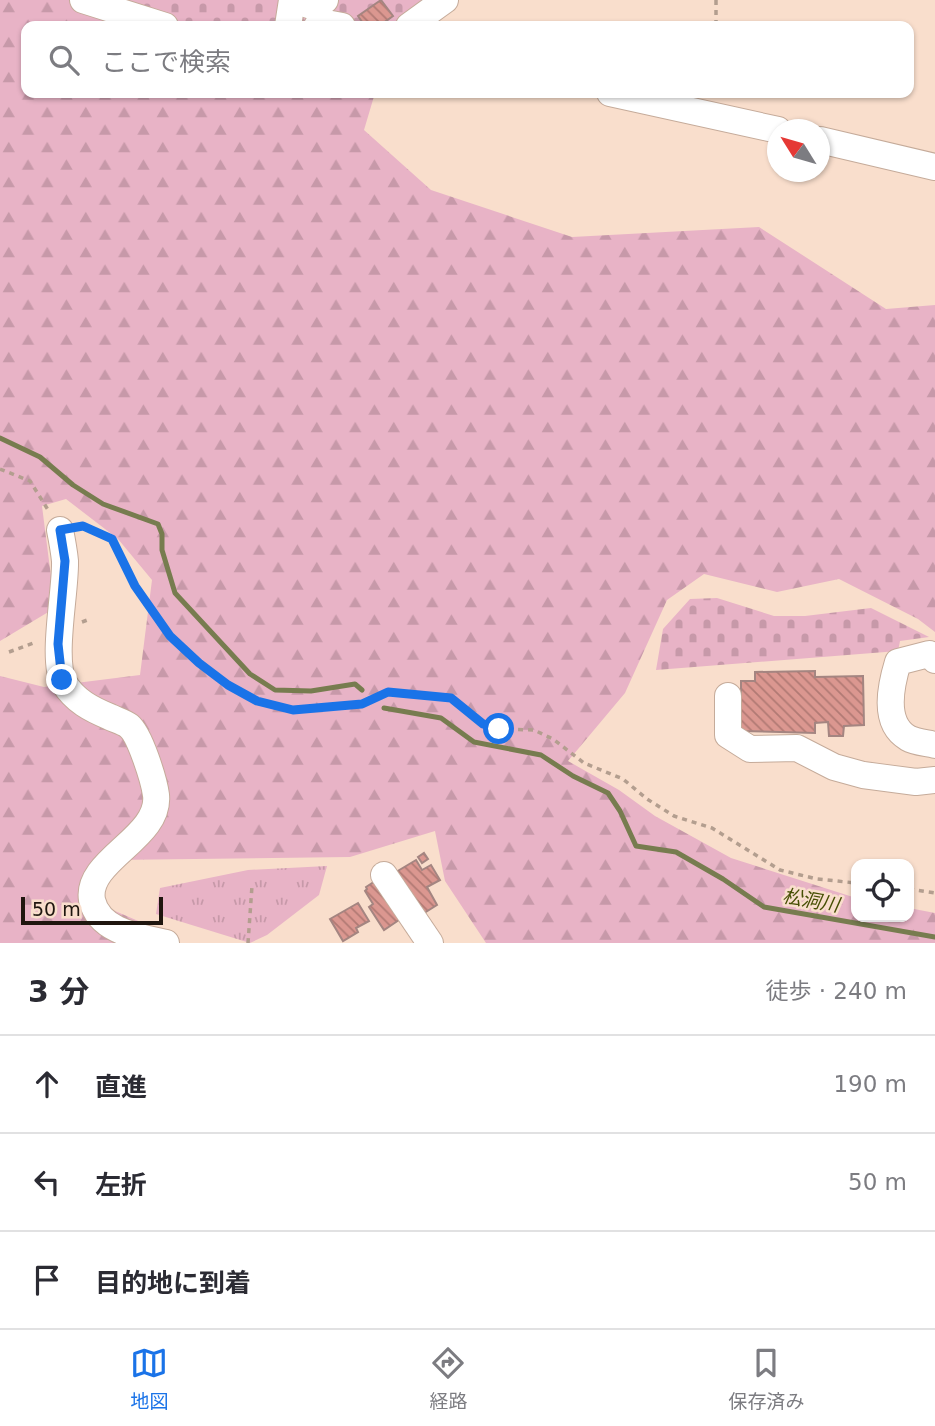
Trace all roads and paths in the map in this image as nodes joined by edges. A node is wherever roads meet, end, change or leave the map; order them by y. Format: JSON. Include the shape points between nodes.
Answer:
{"nodes":[{"id":1,"x":83,"y":0,"type":"edge"},
{"id":2,"x":292,"y":0,"type":"edge"},
{"id":3,"x":298,"y":0,"type":"edge"},
{"id":4,"x":325,"y":0,"type":"edge"},
{"id":5,"x":445,"y":0,"type":"edge"},
{"id":6,"x":716,"y":0,"type":"edge"},
{"id":7,"x":149,"y":21,"type":"edge"},
{"id":8,"x":289,"y":21,"type":"edge"},
{"id":9,"x":416,"y":21,"type":"edge"},
{"id":10,"x":716,"y":21,"type":"edge"},
{"id":11,"x":633,"y":98,"type":"edge"},
{"id":12,"x":767,"y":128,"type":"edge"},
{"id":13,"x":830,"y":141,"type":"edge"},
{"id":14,"x":935,"y":167,"type":"edge"},
{"id":15,"x":0,"y":468,"type":"edge"},
{"id":16,"x":60,"y":530,"type":"junction"},
{"id":17,"x":58,"y":644,"type":"junction"},
{"id":18,"x":9,"y":652,"type":"dead end"},
{"id":19,"x":935,"y":660,"type":"edge"},
{"id":20,"x":728,"y":695,"type":"dead end"},
{"id":21,"x":935,"y":745,"type":"edge"},
{"id":22,"x":935,"y":780,"type":"edge"},
{"id":23,"x":384,"y":875,"type":"dead end"},
{"id":24,"x":851,"y":882,"type":"edge"},
{"id":25,"x":252,"y":886,"type":"dead end"},
{"id":26,"x":914,"y":889,"type":"edge"},
{"id":27,"x":935,"y":893,"type":"edge"},
{"id":28,"x":166,"y":943,"type":"edge"},
{"id":29,"x":248,"y":943,"type":"edge"},
{"id":30,"x":430,"y":943,"type":"edge"}],
"edges":[{"from":1,"to":7,"type":"lane"},
{"from":2,"to":8,"type":"lane"},
{"from":3,"to":4,"type":"lane","via":[[314,6]]},
{"from":5,"to":9,"type":"lane"},
{"from":6,"to":10,"type":"path"},
{"from":11,"to":12,"type":"lane"},
{"from":13,"to":14,"type":"lane"},
{"from":15,"to":16,"type":"path","via":[[30,481]]},
{"from":16,"to":17,"type":"lane","via":[[65,561]]},
{"from":16,"to":24,"type":"path","via":[[83,526],[112,539],[135,586],[170,636],[228,685],[257,701],[293,710],[362,704],[388,692],[451,698],[483,724],[534,730],[553,739],[584,763],[623,779],[674,817],[712,828],[780,870]]},
{"from":17,"to":18,"type":"path","via":[[41,640]]},
{"from":17,"to":28,"type":"lane","via":[[62,680],[79,702],[136,734],[156,796],[154,816],[104,868],[93,885],[92,901],[111,927]]},
{"from":19,"to":21,"type":"lane","via":[[929,654],[898,662],[891,684],[893,722],[908,738]]},
{"from":20,"to":22,"type":"lane","via":[[728,735],[750,749],[797,748],[834,767],[863,775]]},
{"from":23,"to":30,"type":"lane"},
{"from":25,"to":29,"type":"path"},
{"from":26,"to":27,"type":"path"}]}
